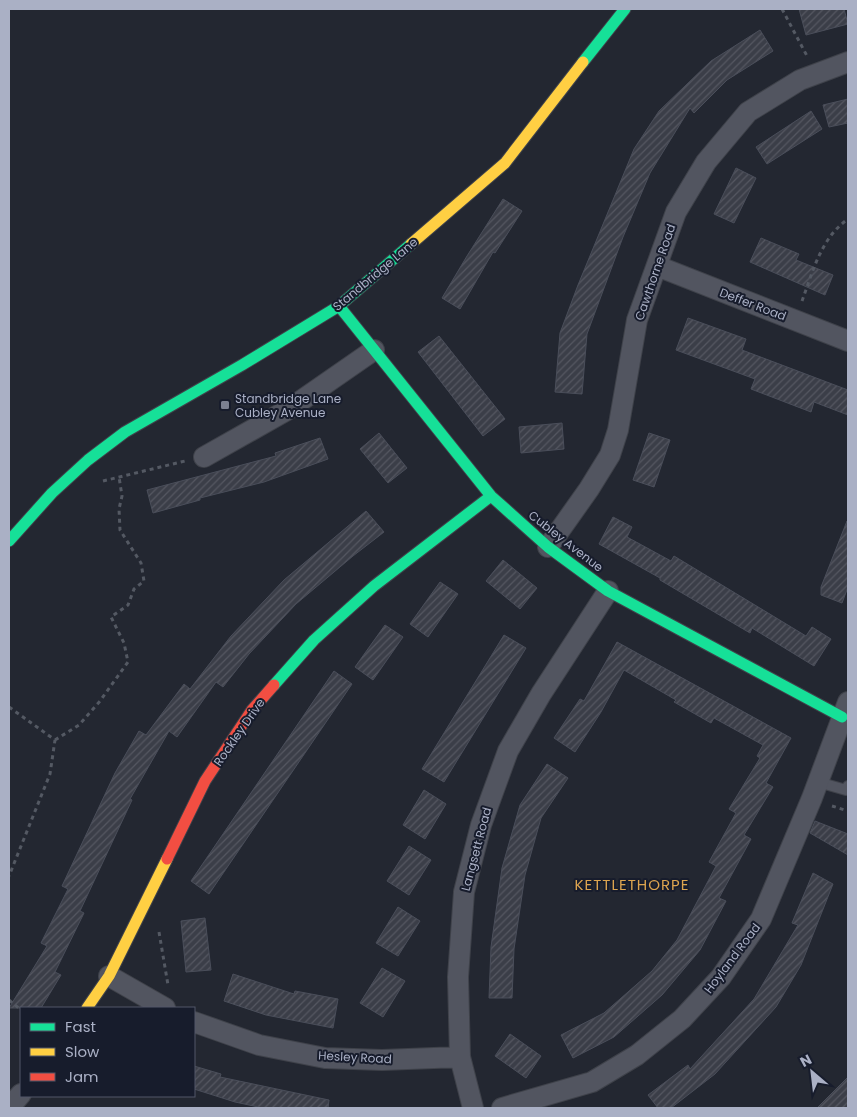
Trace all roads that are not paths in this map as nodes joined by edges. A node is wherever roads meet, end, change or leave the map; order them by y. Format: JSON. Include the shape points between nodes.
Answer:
{"nodes":[{"id":1,"x":625,"y":9,"type":"edge"},
{"id":2,"x":848,"y":62,"type":"edge"},
{"id":3,"x":657,"y":266,"type":"junction"},
{"id":4,"x":339,"y":306,"type":"junction"},
{"id":5,"x":848,"y":342,"type":"edge"},
{"id":6,"x":374,"y":350,"type":"junction"},
{"id":7,"x":204,"y":457,"type":"road end"},
{"id":8,"x":491,"y":496,"type":"junction"},
{"id":9,"x":9,"y":541,"type":"edge"},
{"id":10,"x":548,"y":547,"type":"junction"},
{"id":11,"x":608,"y":591,"type":"junction"},
{"id":12,"x":845,"y":710,"type":"edge"},
{"id":13,"x":818,"y":782,"type":"junction"},
{"id":14,"x":848,"y":786,"type":"edge"},
{"id":15,"x":108,"y":976,"type":"junction"},
{"id":16,"x":166,"y":999,"type":"edge"},
{"id":17,"x":88,"y":1007,"type":"edge"},
{"id":18,"x":195,"y":1022,"type":"edge"},
{"id":19,"x":460,"y":1056,"type":"junction"},
{"id":20,"x":20,"y":1095,"type":"edge"},
{"id":21,"x":9,"y":1108,"type":"edge"},
{"id":22,"x":473,"y":1108,"type":"edge"},
{"id":23,"x":502,"y":1108,"type":"edge"}],
"edges":[{"from":1,"to":4,"type":"street","name":"Standbridge Lane","via":[[505,163]]},
{"from":2,"to":3,"type":"street","name":"Cawthorne Road","via":[[800,80],[748,112],[706,162],[676,212]]},
{"from":3,"to":5,"type":"street","name":"Deffer Road"},
{"from":3,"to":10,"type":"street","name":"Cawthorne Road","via":[[637,320],[618,430],[610,456]]},
{"from":4,"to":6,"type":"street","name":"Cubley Avenue"},
{"from":4,"to":9,"type":"street","name":"Standbridge Lane","via":[[125,432],[52,493]]},
{"from":6,"to":7,"type":"street","via":[[285,401]]},
{"from":6,"to":8,"type":"street","name":"Cubley Avenue"},
{"from":8,"to":10,"type":"street","name":"Cubley Avenue"},
{"from":8,"to":15,"type":"street","name":"Rockley Drive","via":[[368,592],[314,640],[252,710],[205,781]]},
{"from":10,"to":11,"type":"street","name":"Cubley Avenue"},
{"from":11,"to":12,"type":"street","name":"Cubley Avenue"},
{"from":11,"to":19,"type":"street","name":"Langsett Road","via":[[508,751],[480,825],[464,892],[458,977]]},
{"from":12,"to":13,"type":"street","name":"Hoyland Road"},
{"from":13,"to":14,"type":"lane","via":[[846,790]]},
{"from":13,"to":23,"type":"street","name":"Hoyland Road","via":[[761,919],[721,977],[682,1019],[637,1056],[592,1082]]},
{"from":15,"to":16,"type":"street"},
{"from":15,"to":17,"type":"street","name":"Rockley Drive"},
{"from":18,"to":19,"type":"street","name":"Hesley Road","via":[[259,1045],[325,1058],[382,1060]]},
{"from":19,"to":22,"type":"street","name":"Langsett Road"},
{"from":20,"to":21,"type":"street"}]}
